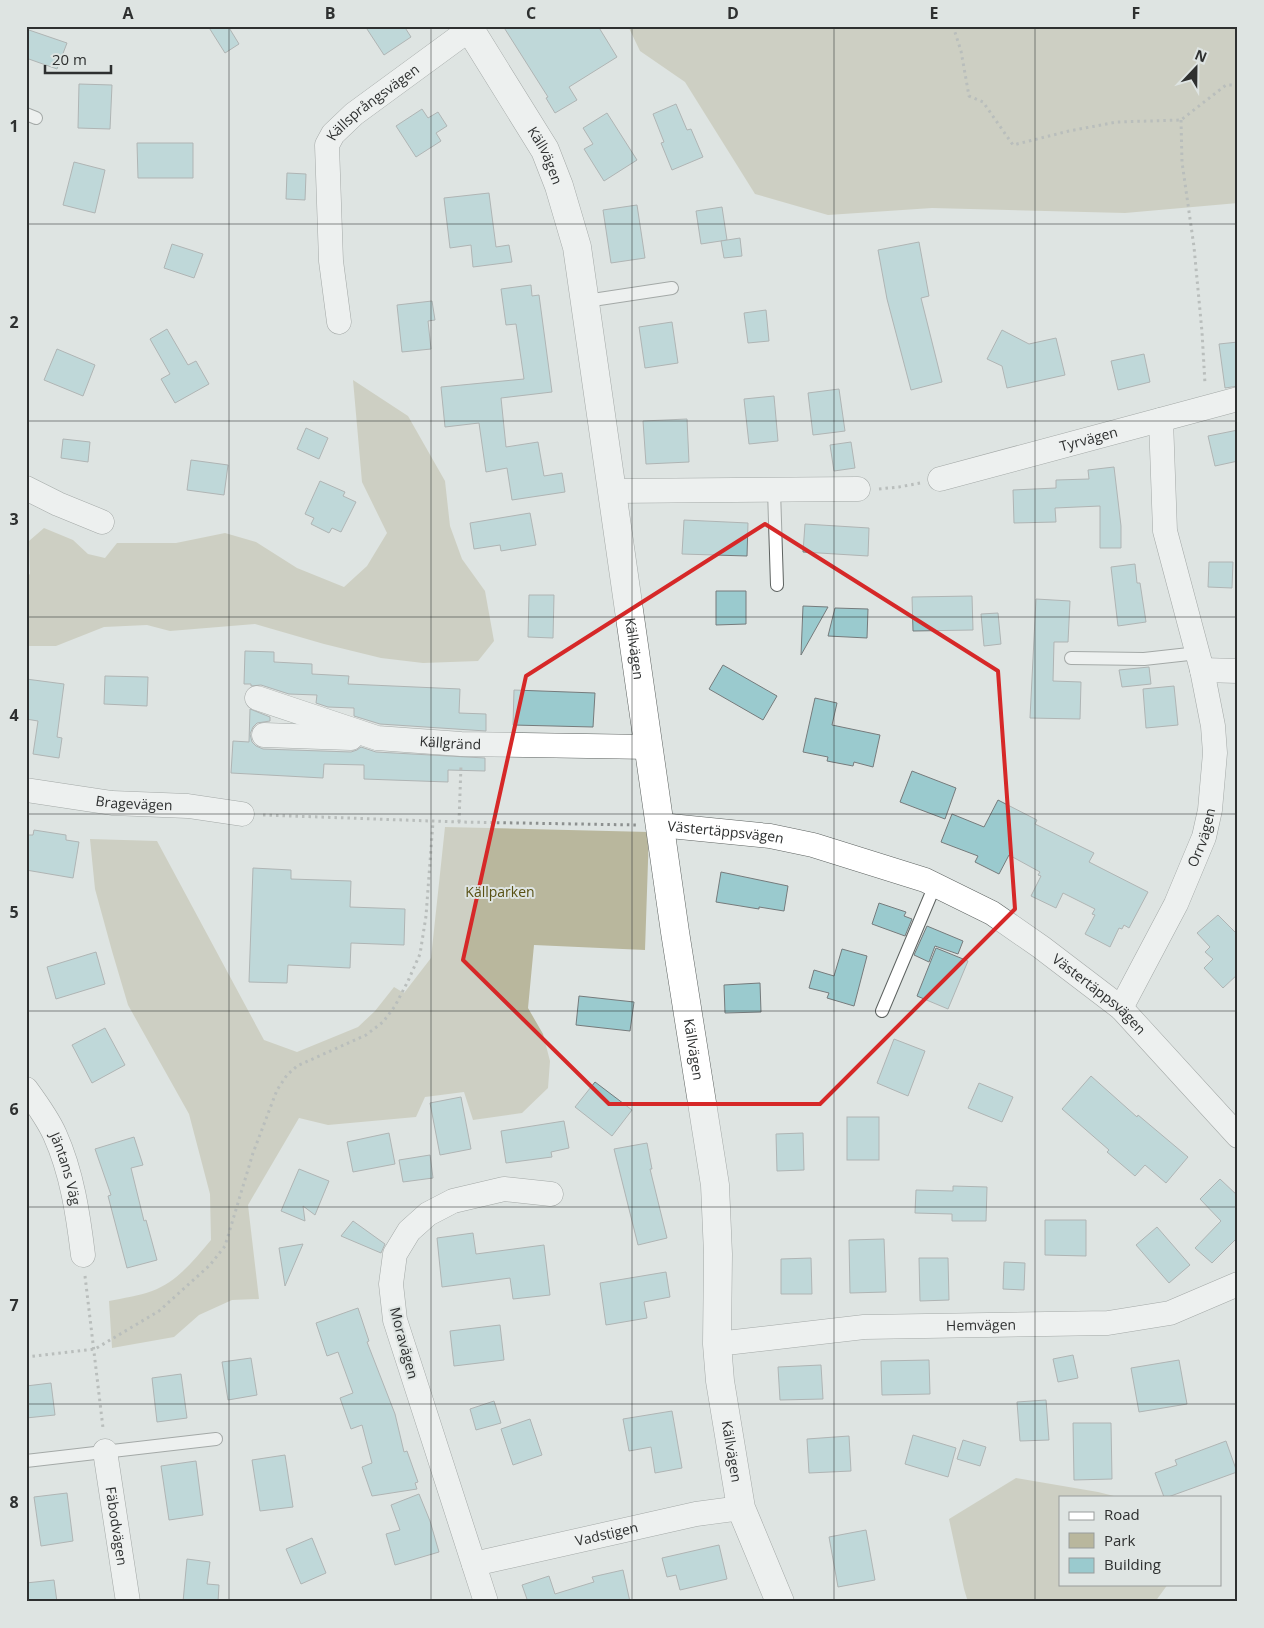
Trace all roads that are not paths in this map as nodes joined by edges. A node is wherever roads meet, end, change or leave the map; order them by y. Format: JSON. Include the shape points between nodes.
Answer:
{"nodes":[{"id":1,"x":469,"y":28,"type":"edge"},
{"id":2,"x":672,"y":288,"type":"dead end"},
{"id":3,"x":586,"y":301,"type":"junction"},
{"id":4,"x":339,"y":322,"type":"dead end"},
{"id":5,"x":1238,"y":399,"type":"edge"},
{"id":6,"x":1161,"y":420,"type":"junction"},
{"id":7,"x":940,"y":479,"type":"road end"},
{"id":8,"x":26,"y":488,"type":"edge"},
{"id":9,"x":858,"y":489,"type":"road end"},
{"id":10,"x":774,"y":490,"type":"junction"},
{"id":11,"x":613,"y":491,"type":"junction"},
{"id":12,"x":102,"y":522,"type":"dead end"},
{"id":13,"x":777,"y":585,"type":"dead end"},
{"id":14,"x":1071,"y":658,"type":"dead end"},
{"id":15,"x":1200,"y":661,"type":"junction"},
{"id":16,"x":1238,"y":671,"type":"edge"},
{"id":17,"x":257,"y":698,"type":"dead end"},
{"id":18,"x":264,"y":735,"type":"dead end"},
{"id":19,"x":377,"y":738,"type":"junction"},
{"id":20,"x":650,"y":747,"type":"junction"},
{"id":21,"x":26,"y":790,"type":"edge"},
{"id":22,"x":242,"y":814,"type":"road end"},
{"id":23,"x":660,"y":826,"type":"junction"},
{"id":24,"x":935,"y":884,"type":"junction"},
{"id":25,"x":1121,"y":1008,"type":"junction"},
{"id":26,"x":882,"y":1011,"type":"dead end"},
{"id":27,"x":26,"y":1089,"type":"edge"},
{"id":28,"x":1238,"y":1136,"type":"edge"},
{"id":29,"x":551,"y":1194,"type":"dead end"},
{"id":30,"x":83,"y":1255,"type":"road end"},
{"id":31,"x":1238,"y":1284,"type":"edge"},
{"id":32,"x":718,"y":1344,"type":"junction"},
{"id":33,"x":216,"y":1439,"type":"dead end"},
{"id":34,"x":105,"y":1451,"type":"junction"},
{"id":35,"x":26,"y":1461,"type":"edge"},
{"id":36,"x":741,"y":1508,"type":"junction"},
{"id":37,"x":474,"y":1564,"type":"junction"},
{"id":38,"x":128,"y":1602,"type":"edge"},
{"id":39,"x":486,"y":1602,"type":"edge"},
{"id":40,"x":780,"y":1602,"type":"edge"}],
"edges":[{"from":1,"to":3,"type":"street","name":"Källvägen","via":[[545,150],[577,247]]},
{"from":1,"to":4,"type":"street","name":"Källsprångsvägen","via":[[354,114],[326,145],[331,261]]},
{"from":2,"to":3,"type":"lane"},
{"from":3,"to":11,"type":"street","name":"Källvägen"},
{"from":5,"to":6,"type":"street","name":"Tyrvägen"},
{"from":6,"to":7,"type":"street","name":"Tyrvägen"},
{"from":6,"to":15,"type":"street","name":"Orrvägen","via":[[1165,531]]},
{"from":8,"to":12,"type":"street"},
{"from":9,"to":10,"type":"street"},
{"from":10,"to":11,"type":"street"},
{"from":10,"to":13,"type":"lane"},
{"from":11,"to":20,"type":"street","name":"Källvägen"},
{"from":14,"to":15,"type":"lane"},
{"from":15,"to":16,"type":"street"},
{"from":15,"to":25,"type":"street","name":"Orrvägen","via":[[1215,753],[1204,837],[1176,904]]},
{"from":17,"to":19,"type":"street","name":"Källgränd"},
{"from":18,"to":19,"type":"street"},
{"from":19,"to":20,"type":"street","name":"Källgränd","via":[[461,744]]},
{"from":20,"to":23,"type":"street","name":"Källvägen"},
{"from":21,"to":22,"type":"street","name":"Bragevägen","via":[[112,803],[188,806]]},
{"from":23,"to":24,"type":"street","name":"Västertäppsvägen","via":[[770,836],[804,843]]},
{"from":23,"to":32,"type":"street","name":"Källvägen","via":[[715,1186]]},
{"from":24,"to":25,"type":"street","name":"Västertäppsvägen","via":[[992,913]]},
{"from":24,"to":26,"type":"lane"},
{"from":25,"to":28,"type":"street","name":"Västertäppsvägen"},
{"from":27,"to":30,"type":"street","name":"Jäntans Väg","via":[[55,1135],[70,1175]]},
{"from":29,"to":37,"type":"street","name":"Moravägen","via":[[504,1189],[453,1200],[428,1214],[409,1231],[395,1254],[391,1284],[395,1320]]},
{"from":31,"to":32,"type":"street","name":"Hemvägen","via":[[1170,1313],[1108,1323],[864,1327]]},
{"from":32,"to":36,"type":"street","name":"Källvägen","via":[[720,1381]]},
{"from":33,"to":34,"type":"lane"},
{"from":34,"to":35,"type":"lane"},
{"from":34,"to":38,"type":"street","name":"Fäbodvägen"},
{"from":36,"to":37,"type":"street","name":"Vadstigen","via":[[696,1514]]},
{"from":36,"to":40,"type":"street","name":"Källvägen"},
{"from":37,"to":39,"type":"street","name":"Moravägen"}]}
